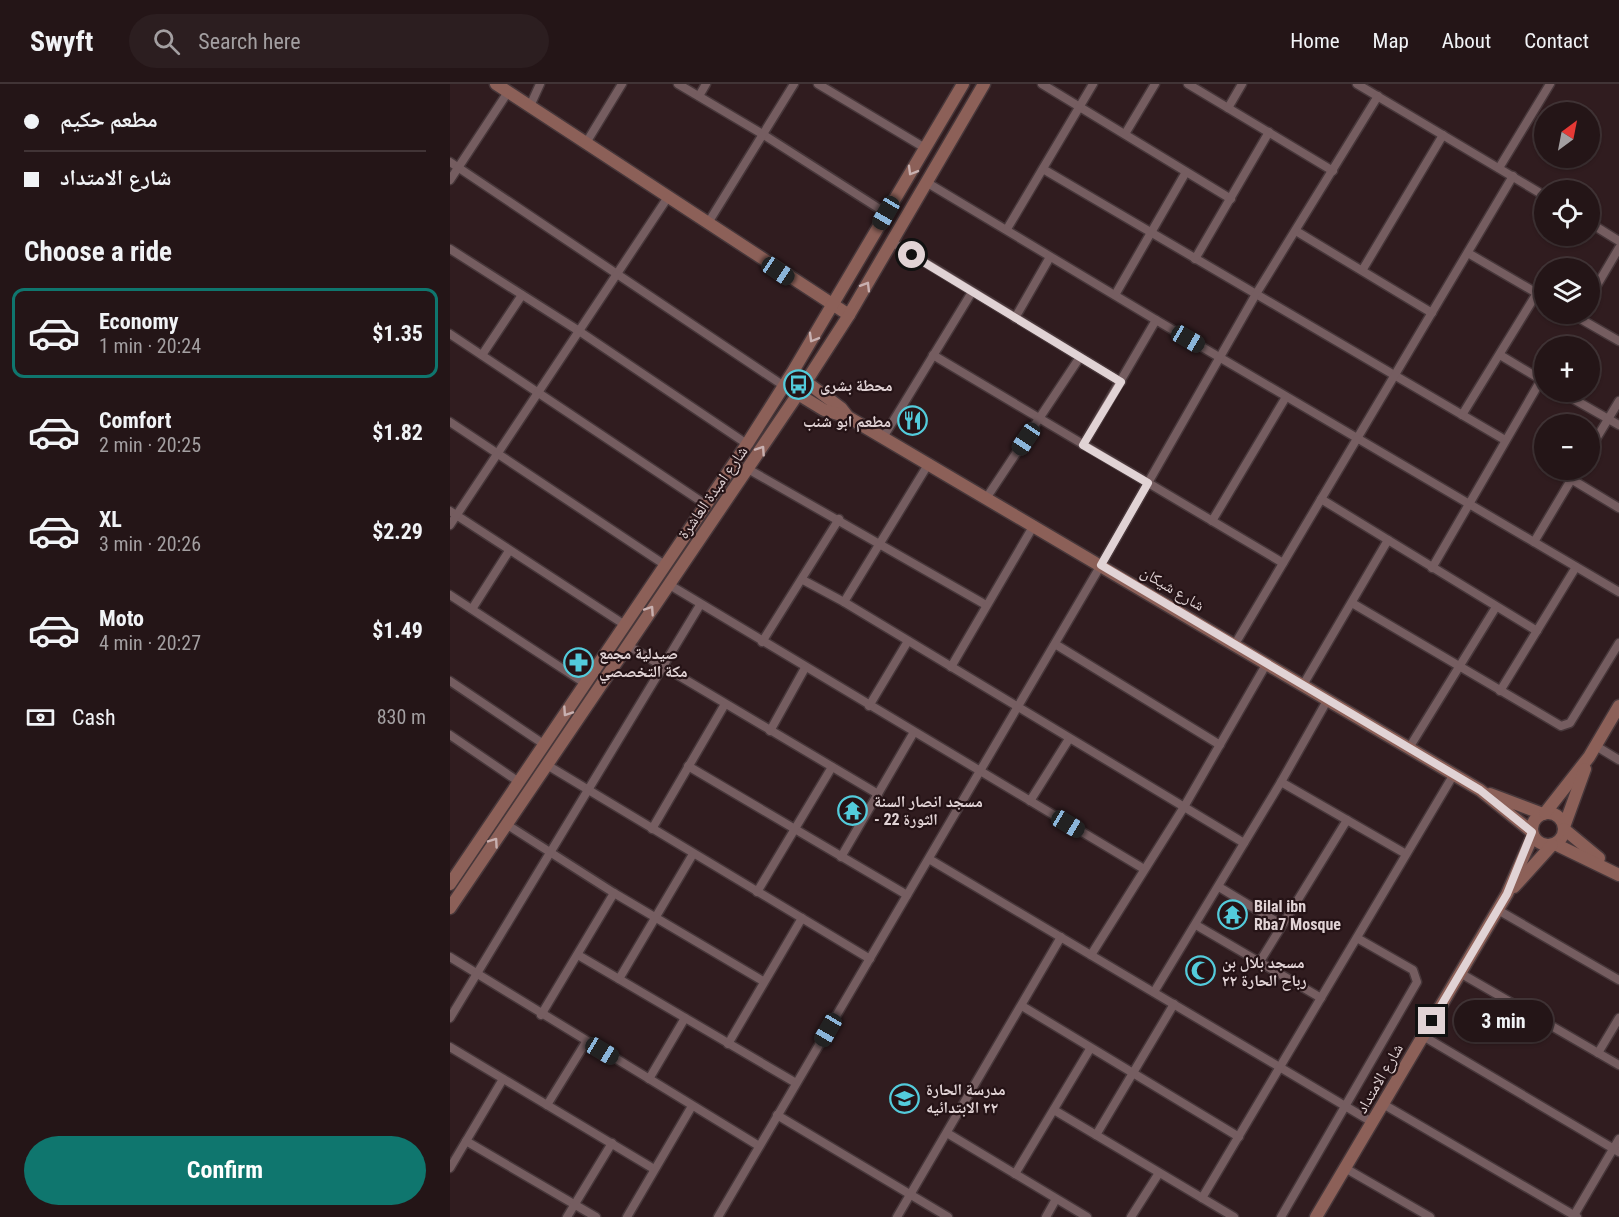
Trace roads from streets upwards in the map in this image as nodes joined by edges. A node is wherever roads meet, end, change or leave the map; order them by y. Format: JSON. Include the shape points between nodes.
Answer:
{"nodes":[{"id":1,"x":496,"y":84,"type":"edge"},
{"id":2,"x":540,"y":84,"type":"edge"},
{"id":3,"x":622,"y":84,"type":"edge"},
{"id":4,"x":678,"y":84,"type":"edge"},
{"id":5,"x":706,"y":84,"type":"edge"},
{"id":6,"x":794,"y":84,"type":"edge"},
{"id":7,"x":818,"y":84,"type":"edge"},
{"id":8,"x":984,"y":84,"type":"edge"},
{"id":9,"x":1042,"y":84,"type":"edge"},
{"id":10,"x":1093,"y":84,"type":"edge"},
{"id":11,"x":1155,"y":84,"type":"edge"},
{"id":12,"x":1188,"y":84,"type":"edge"},
{"id":13,"x":1242,"y":84,"type":"edge"},
{"id":14,"x":1357,"y":84,"type":"edge"},
{"id":15,"x":1550,"y":84,"type":"edge"},
{"id":16,"x":960,"y":85,"type":"edge"},
{"id":17,"x":508,"y":92,"type":"junction"},
{"id":18,"x":699,"y":96,"type":"junction"},
{"id":19,"x":1378,"y":96,"type":"junction"},
{"id":20,"x":530,"y":106,"type":"junction"},
{"id":21,"x":1079,"y":106,"type":"junction"},
{"id":22,"x":1228,"y":108,"type":"junction"},
{"id":23,"x":1269,"y":132,"type":"junction"},
{"id":24,"x":1125,"y":134,"type":"junction"},
{"id":25,"x":764,"y":135,"type":"junction"},
{"id":26,"x":1443,"y":135,"type":"junction"},
{"id":27,"x":586,"y":143,"type":"junction"},
{"id":28,"x":925,"y":148,"type":"junction"},
{"id":29,"x":454,"y":165,"type":"edge"},
{"id":30,"x":1499,"y":168,"type":"junction"},
{"id":31,"x":1043,"y":169,"type":"junction"},
{"id":32,"x":1333,"y":171,"type":"junction"},
{"id":33,"x":1186,"y":172,"type":"junction"},
{"id":34,"x":1513,"y":176,"type":"junction"},
{"id":35,"x":450,"y":180,"type":"edge"},
{"id":36,"x":926,"y":182,"type":"junction"},
{"id":37,"x":1534,"y":189,"type":"edge"},
{"id":38,"x":668,"y":197,"type":"junction"},
{"id":39,"x":1231,"y":199,"type":"junction"},
{"id":40,"x":886,"y":213,"type":"junction"},
{"id":41,"x":708,"y":223,"type":"junction"},
{"id":42,"x":1007,"y":229,"type":"junction"},
{"id":43,"x":1600,"y":229,"type":"edge"},
{"id":44,"x":1296,"y":231,"type":"junction"},
{"id":45,"x":1151,"y":233,"type":"junction"},
{"id":46,"x":1619,"y":241,"type":"edge"},
{"id":47,"x":892,"y":242,"type":"junction"},
{"id":48,"x":1619,"y":248,"type":"edge"},
{"id":49,"x":450,"y":249,"type":"edge"},
{"id":50,"x":1467,"y":253,"type":"junction"},
{"id":51,"x":1050,"y":257,"type":"junction"},
{"id":52,"x":1195,"y":259,"type":"junction"},
{"id":53,"x":1363,"y":269,"type":"junction"},
{"id":54,"x":618,"y":275,"type":"junction"},
{"id":55,"x":1600,"y":280,"type":"edge"},
{"id":56,"x":972,"y":292,"type":"junction"},
{"id":57,"x":1534,"y":292,"type":"edge"},
{"id":58,"x":1256,"y":294,"type":"junction"},
{"id":59,"x":522,"y":295,"type":"junction"},
{"id":60,"x":1115,"y":295,"type":"junction"},
{"id":61,"x":831,"y":306,"type":"junction"},
{"id":62,"x":1534,"y":306,"type":"edge"},
{"id":63,"x":1432,"y":313,"type":"junction"},
{"id":64,"x":849,"y":315,"type":"junction"},
{"id":65,"x":1015,"y":318,"type":"junction"},
{"id":66,"x":1156,"y":320,"type":"junction"},
{"id":67,"x":1592,"y":324,"type":"edge"},
{"id":68,"x":579,"y":331,"type":"junction"},
{"id":69,"x":450,"y":334,"type":"edge"},
{"id":70,"x":1619,"y":341,"type":"edge"},
{"id":71,"x":482,"y":355,"type":"junction"},
{"id":72,"x":1500,"y":355,"type":"junction"},
{"id":73,"x":933,"y":356,"type":"junction"},
{"id":74,"x":1080,"y":357,"type":"junction"},
{"id":75,"x":1220,"y":358,"type":"junction"},
{"id":76,"x":792,"y":373,"type":"junction"},
{"id":77,"x":1395,"y":376,"type":"junction"},
{"id":78,"x":1534,"y":376,"type":"edge"},
{"id":79,"x":805,"y":381,"type":"junction"},
{"id":80,"x":1121,"y":382,"type":"junction"},
{"id":81,"x":784,"y":386,"type":"junction"},
{"id":82,"x":538,"y":392,"type":"junction"},
{"id":83,"x":798,"y":394,"type":"junction"},
{"id":84,"x":1534,"y":395,"type":"edge"},
{"id":85,"x":1286,"y":396,"type":"junction"},
{"id":86,"x":1619,"y":401,"type":"edge"},
{"id":87,"x":1578,"y":402,"type":"edge"},
{"id":88,"x":1462,"y":416,"type":"junction"},
{"id":89,"x":848,"y":417,"type":"junction"},
{"id":90,"x":1608,"y":419,"type":"junction"},
{"id":91,"x":1039,"y":420,"type":"junction"},
{"id":92,"x":450,"y":422,"type":"edge"},
{"id":93,"x":1619,"y":425,"type":"edge"},
{"id":94,"x":1600,"y":432,"type":"edge"},
{"id":95,"x":884,"y":436,"type":"junction"},
{"id":96,"x":1357,"y":438,"type":"junction"},
{"id":97,"x":1505,"y":440,"type":"junction"},
{"id":98,"x":747,"y":444,"type":"junction"},
{"id":99,"x":1083,"y":445,"type":"junction"},
{"id":100,"x":498,"y":453,"type":"junction"},
{"id":101,"x":929,"y":463,"type":"junction"},
{"id":102,"x":748,"y":468,"type":"junction"},
{"id":103,"x":1570,"y":480,"type":"edge"},
{"id":104,"x":1573,"y":480,"type":"edge"},
{"id":105,"x":1148,"y":483,"type":"junction"},
{"id":106,"x":987,"y":497,"type":"junction"},
{"id":107,"x":1321,"y":500,"type":"junction"},
{"id":108,"x":705,"y":504,"type":"junction"},
{"id":109,"x":1468,"y":504,"type":"junction"},
{"id":110,"x":1619,"y":508,"type":"edge"},
{"id":111,"x":453,"y":513,"type":"edge"},
{"id":112,"x":839,"y":519,"type":"junction"},
{"id":113,"x":1212,"y":521,"type":"junction"},
{"id":114,"x":450,"y":525,"type":"edge"},
{"id":115,"x":1034,"y":525,"type":"junction"},
{"id":116,"x":1388,"y":540,"type":"junction"},
{"id":117,"x":1534,"y":542,"type":"junction"},
{"id":118,"x":880,"y":543,"type":"junction"},
{"id":119,"x":509,"y":551,"type":"junction"},
{"id":120,"x":1283,"y":563,"type":"junction"},
{"id":121,"x":1101,"y":565,"type":"junction"},
{"id":122,"x":665,"y":566,"type":"junction"},
{"id":123,"x":1576,"y":567,"type":"junction"},
{"id":124,"x":1432,"y":568,"type":"junction"},
{"id":125,"x":803,"y":580,"type":"junction"},
{"id":126,"x":668,"y":584,"type":"junction"},
{"id":127,"x":1619,"y":592,"type":"edge"},
{"id":128,"x":450,"y":595,"type":"edge"},
{"id":129,"x":844,"y":602,"type":"junction"},
{"id":130,"x":1352,"y":603,"type":"junction"},
{"id":131,"x":700,"y":605,"type":"junction"},
{"id":132,"x":986,"y":605,"type":"junction"},
{"id":133,"x":1496,"y":607,"type":"junction"},
{"id":134,"x":472,"y":609,"type":"junction"},
{"id":135,"x":625,"y":625,"type":"junction"},
{"id":136,"x":1537,"y":631,"type":"junction"},
{"id":137,"x":908,"y":641,"type":"junction"},
{"id":138,"x":762,"y":642,"type":"junction"},
{"id":139,"x":1619,"y":643,"type":"edge"},
{"id":140,"x":1055,"y":644,"type":"junction"},
{"id":141,"x":1235,"y":644,"type":"junction"},
{"id":142,"x":627,"y":645,"type":"junction"},
{"id":143,"x":1267,"y":663,"type":"junction"},
{"id":144,"x":951,"y":667,"type":"junction"},
{"id":145,"x":1460,"y":667,"type":"junction"},
{"id":146,"x":663,"y":668,"type":"junction"},
{"id":147,"x":805,"y":668,"type":"junction"},
{"id":148,"x":450,"y":681,"type":"edge"},
{"id":149,"x":586,"y":684,"type":"junction"},
{"id":150,"x":1303,"y":685,"type":"junction"},
{"id":151,"x":1500,"y":691,"type":"junction"},
{"id":152,"x":1328,"y":699,"type":"junction"},
{"id":153,"x":725,"y":704,"type":"junction"},
{"id":154,"x":869,"y":705,"type":"junction"},
{"id":155,"x":1619,"y":706,"type":"edge"},
{"id":156,"x":1017,"y":708,"type":"junction"},
{"id":157,"x":770,"y":731,"type":"junction"},
{"id":158,"x":914,"y":732,"type":"junction"},
{"id":159,"x":450,"y":735,"type":"edge"},
{"id":160,"x":1069,"y":739,"type":"junction"},
{"id":161,"x":1220,"y":744,"type":"junction"},
{"id":162,"x":545,"y":745,"type":"junction"},
{"id":163,"x":1596,"y":746,"type":"junction"},
{"id":164,"x":1409,"y":748,"type":"junction"},
{"id":165,"x":1589,"y":757,"type":"junction"},
{"id":166,"x":1619,"y":760,"type":"edge"},
{"id":167,"x":547,"y":765,"type":"junction"},
{"id":168,"x":688,"y":766,"type":"junction"},
{"id":169,"x":832,"y":767,"type":"junction"},
{"id":170,"x":980,"y":771,"type":"junction"},
{"id":171,"x":1454,"y":774,"type":"junction"},
{"id":172,"x":519,"y":782,"type":"junction"},
{"id":173,"x":1281,"y":782,"type":"junction"},
{"id":174,"x":1480,"y":790,"type":"junction"},
{"id":175,"x":587,"y":791,"type":"junction"},
{"id":176,"x":878,"y":794,"type":"junction"},
{"id":177,"x":1030,"y":801,"type":"junction"},
{"id":178,"x":1184,"y":807,"type":"junction"},
{"id":179,"x":1544,"y":814,"type":"junction"},
{"id":180,"x":1347,"y":820,"type":"junction"},
{"id":181,"x":506,"y":824,"type":"junction"},
{"id":182,"x":1564,"y":828,"type":"junction"},
{"id":183,"x":652,"y":829,"type":"junction"},
{"id":184,"x":794,"y":829,"type":"junction"},
{"id":185,"x":1533,"y":833,"type":"junction"},
{"id":186,"x":1244,"y":843,"type":"junction"},
{"id":187,"x":1553,"y":844,"type":"junction"},
{"id":188,"x":551,"y":854,"type":"junction"},
{"id":189,"x":693,"y":854,"type":"junction"},
{"id":190,"x":1407,"y":854,"type":"junction"},
{"id":191,"x":841,"y":857,"type":"junction"},
{"id":192,"x":928,"y":859,"type":"junction"},
{"id":193,"x":1144,"y":869,"type":"junction"},
{"id":194,"x":465,"y":872,"type":"junction"},
{"id":195,"x":1619,"y":874,"type":"edge"},
{"id":196,"x":450,"y":884,"type":"edge"},
{"id":197,"x":1219,"y":887,"type":"junction"},
{"id":198,"x":757,"y":892,"type":"junction"},
{"id":199,"x":614,"y":893,"type":"junction"},
{"id":200,"x":1507,"y":894,"type":"junction"},
{"id":201,"x":907,"y":895,"type":"junction"},
{"id":202,"x":450,"y":908,"type":"edge"},
{"id":203,"x":1498,"y":910,"type":"junction"},
{"id":204,"x":655,"y":917,"type":"junction"},
{"id":205,"x":802,"y":918,"type":"junction"},
{"id":206,"x":1282,"y":925,"type":"junction"},
{"id":207,"x":1196,"y":926,"type":"junction"},
{"id":208,"x":1061,"y":937,"type":"junction"},
{"id":209,"x":1357,"y":938,"type":"junction"},
{"id":210,"x":578,"y":955,"type":"junction"},
{"id":211,"x":1091,"y":955,"type":"junction"},
{"id":212,"x":450,"y":957,"type":"edge"},
{"id":213,"x":870,"y":959,"type":"junction"},
{"id":214,"x":1259,"y":963,"type":"junction"},
{"id":215,"x":1460,"y":973,"type":"junction"},
{"id":216,"x":476,"y":974,"type":"junction"},
{"id":217,"x":619,"y":979,"type":"junction"},
{"id":218,"x":1619,"y":980,"type":"edge"},
{"id":219,"x":763,"y":981,"type":"junction"},
{"id":220,"x":1154,"y":992,"type":"junction"},
{"id":221,"x":1321,"y":998,"type":"junction"},
{"id":222,"x":1174,"y":1004,"type":"junction"},
{"id":223,"x":1022,"y":1006,"type":"junction"},
{"id":224,"x":541,"y":1015,"type":"junction"},
{"id":225,"x":450,"y":1018,"type":"edge"},
{"id":226,"x":685,"y":1018,"type":"junction"},
{"id":227,"x":1619,"y":1018,"type":"edge"},
{"id":228,"x":1423,"y":1036,"type":"junction"},
{"id":229,"x":586,"y":1042,"type":"junction"},
{"id":230,"x":728,"y":1044,"type":"junction"},
{"id":231,"x":450,"y":1047,"type":"edge"},
{"id":232,"x":1090,"y":1048,"type":"junction"},
{"id":233,"x":1598,"y":1053,"type":"junction"},
{"id":234,"x":1619,"y":1065,"type":"edge"},
{"id":235,"x":1280,"y":1067,"type":"junction"},
{"id":236,"x":1132,"y":1074,"type":"junction"},
{"id":237,"x":503,"y":1079,"type":"junction"},
{"id":238,"x":649,"y":1079,"type":"junction"},
{"id":239,"x":796,"y":1083,"type":"junction"},
{"id":240,"x":1383,"y":1104,"type":"junction"},
{"id":241,"x":547,"y":1106,"type":"junction"},
{"id":242,"x":692,"y":1106,"type":"junction"},
{"id":243,"x":1344,"y":1106,"type":"junction"},
{"id":244,"x":1054,"y":1110,"type":"junction"},
{"id":245,"x":777,"y":1115,"type":"junction"},
{"id":246,"x":1372,"y":1122,"type":"junction"},
{"id":247,"x":947,"y":1132,"type":"junction"},
{"id":248,"x":1096,"y":1135,"type":"junction"},
{"id":249,"x":1239,"y":1137,"type":"junction"},
{"id":250,"x":1619,"y":1139,"type":"edge"},
{"id":251,"x":466,"y":1141,"type":"junction"},
{"id":252,"x":612,"y":1143,"type":"junction"},
{"id":253,"x":759,"y":1146,"type":"junction"},
{"id":254,"x":1616,"y":1151,"type":"edge"},
{"id":255,"x":450,"y":1168,"type":"edge"},
{"id":256,"x":1345,"y":1168,"type":"junction"},
{"id":257,"x":654,"y":1169,"type":"junction"},
{"id":258,"x":1159,"y":1173,"type":"junction"},
{"id":259,"x":1015,"y":1174,"type":"junction"},
{"id":260,"x":911,"y":1195,"type":"junction"},
{"id":261,"x":1202,"y":1198,"type":"junction"},
{"id":262,"x":1056,"y":1199,"type":"junction"},
{"id":263,"x":574,"y":1205,"type":"junction"},
{"id":264,"x":1575,"y":1216,"type":"edge"},
{"id":265,"x":567,"y":1217,"type":"edge"},
{"id":266,"x":596,"y":1217,"type":"edge"},
{"id":267,"x":627,"y":1217,"type":"edge"},
{"id":268,"x":718,"y":1217,"type":"edge"},
{"id":269,"x":897,"y":1217,"type":"edge"},
{"id":270,"x":948,"y":1217,"type":"edge"},
{"id":271,"x":1046,"y":1217,"type":"edge"},
{"id":272,"x":1087,"y":1217,"type":"edge"},
{"id":273,"x":1131,"y":1217,"type":"edge"},
{"id":274,"x":1234,"y":1217,"type":"edge"},
{"id":275,"x":1281,"y":1217,"type":"edge"},
{"id":276,"x":1316,"y":1217,"type":"edge"},
{"id":277,"x":1430,"y":1217,"type":"edge"}],
"edges":[{"from":1,"to":17,"type":"street"},
{"from":2,"to":20,"type":"street"},
{"from":3,"to":27,"type":"street"},
{"from":4,"to":18,"type":"street"},
{"from":5,"to":18,"type":"street"},
{"from":6,"to":25,"type":"street"},
{"from":7,"to":28,"type":"street"},
{"from":8,"to":36,"type":"street","name":"شارع امبدة العاشرة"},
{"from":9,"to":21,"type":"street"},
{"from":10,"to":21,"type":"street"},
{"from":11,"to":24,"type":"street"},
{"from":12,"to":22,"type":"street"},
{"from":13,"to":22,"type":"street"},
{"from":14,"to":19,"type":"street"},
{"from":15,"to":30,"type":"street"},
{"from":16,"to":28,"type":"street","name":"شارع امبدة العاشرة"},
{"from":17,"to":20,"type":"street"},
{"from":17,"to":29,"type":"street"},
{"from":18,"to":25,"type":"street"},
{"from":19,"to":26,"type":"street"},
{"from":19,"to":32,"type":"street"},
{"from":20,"to":27,"type":"street"},
{"from":21,"to":24,"type":"street"},
{"from":21,"to":31,"type":"street"},
{"from":22,"to":23,"type":"street"},
{"from":23,"to":32,"type":"street"},
{"from":23,"to":39,"type":"street"},
{"from":24,"to":33,"type":"street"},
{"from":25,"to":40,"type":"street"},
{"from":25,"to":41,"type":"street"},
{"from":26,"to":30,"type":"street"},
{"from":26,"to":53,"type":"street"},
{"from":27,"to":38,"type":"street"},
{"from":28,"to":40,"type":"street","name":"شارع امبدة العاشرة","one_way":true},
{"from":29,"to":35,"type":"street"},
{"from":29,"to":54,"type":"street"},
{"from":30,"to":34,"type":"street"},
{"from":31,"to":42,"type":"street"},
{"from":31,"to":45,"type":"street"},
{"from":32,"to":44,"type":"street"},
{"from":33,"to":39,"type":"street"},
{"from":33,"to":45,"type":"street"},
{"from":34,"to":37,"type":"street"},
{"from":34,"to":50,"type":"street"},
{"from":36,"to":42,"type":"street"},
{"from":36,"to":47,"type":"street","name":"شارع امبدة العاشرة"},
{"from":38,"to":41,"type":"street"},
{"from":38,"to":54,"type":"street"},
{"from":39,"to":52,"type":"street"},
{"from":40,"to":61,"type":"street","name":"شارع امبدة العاشرة"},
{"from":41,"to":61,"type":"street"},
{"from":42,"to":51,"type":"street"},
{"from":43,"to":46,"type":"street"},
{"from":44,"to":53,"type":"street"},
{"from":44,"to":58,"type":"street"},
{"from":45,"to":52,"type":"street"},
{"from":45,"to":60,"type":"street"},
{"from":47,"to":56,"type":"street"},
{"from":64,"to":47,"type":"street","name":"شارع امبدة العاشرة","one_way":true},
{"from":48,"to":55,"type":"street"},
{"from":49,"to":59,"type":"street"},
{"from":50,"to":57,"type":"street"},
{"from":50,"to":63,"type":"street"},
{"from":51,"to":60,"type":"street"},
{"from":51,"to":65,"type":"street"},
{"from":52,"to":58,"type":"street"},
{"from":53,"to":63,"type":"street"},
{"from":54,"to":68,"type":"street"},
{"from":54,"to":81,"type":"street"},
{"from":56,"to":65,"type":"street"},
{"from":56,"to":73,"type":"street"},
{"from":58,"to":75,"type":"street"},
{"from":58,"to":77,"type":"street"},
{"from":59,"to":68,"type":"street"},
{"from":59,"to":71,"type":"street"},
{"from":60,"to":66,"type":"street"},
{"from":61,"to":64,"type":"street"},
{"from":61,"to":76,"type":"street","name":"شارع امبدة العاشرة","one_way":true},
{"from":62,"to":72,"type":"street"},
{"from":63,"to":77,"type":"street"},
{"from":64,"to":79,"type":"street","name":"شارع امبدة العاشرة"},
{"from":65,"to":74,"type":"street"},
{"from":66,"to":75,"type":"street"},
{"from":66,"to":80,"type":"street"},
{"from":67,"to":70,"type":"street"},
{"from":68,"to":82,"type":"street"},
{"from":68,"to":98,"type":"street"},
{"from":69,"to":71,"type":"street"},
{"from":71,"to":82,"type":"street"},
{"from":72,"to":78,"type":"street"},
{"from":72,"to":88,"type":"street"},
{"from":73,"to":91,"type":"street"},
{"from":73,"to":95,"type":"street"},
{"from":74,"to":80,"type":"street"},
{"from":74,"to":91,"type":"street"},
{"from":75,"to":85,"type":"street"},
{"from":75,"to":105,"type":"street"},
{"from":76,"to":79,"type":"street","name":"شارع شيكان"},
{"from":76,"to":81,"type":"street","name":"شارع امبدة العاشرة"},
{"from":77,"to":88,"type":"street"},
{"from":77,"to":96,"type":"street"},
{"from":79,"to":83,"type":"street","name":"شارع امبدة العاشرة"},
{"from":79,"to":89,"type":"street","name":"شارع شيكان"},
{"from":80,"to":99,"type":"street"},
{"from":81,"to":83,"type":"street","name":"شارع شيكان"},
{"from":81,"to":98,"type":"street","name":"شارع امبدة العاشرة"},
{"from":82,"to":100,"type":"street"},
{"from":82,"to":108,"type":"street"},
{"from":83,"to":89,"type":"street","name":"شارع شيكان","via":[[824,410]]},
{"from":102,"to":83,"type":"street","name":"شارع امبدة العاشرة","one_way":true},
{"from":84,"to":97,"type":"street"},
{"from":85,"to":96,"type":"street"},
{"from":85,"to":113,"type":"street"},
{"from":86,"to":90,"type":"street"},
{"from":87,"to":90,"type":"street"},
{"from":88,"to":97,"type":"street"},
{"from":89,"to":95,"type":"street","name":"شارع شيكان"},
{"from":90,"to":93,"type":"street"},
{"from":90,"to":94,"type":"street"},
{"from":91,"to":99,"type":"street"},
{"from":91,"to":106,"type":"street"},
{"from":92,"to":100,"type":"street"},
{"from":95,"to":101,"type":"street","name":"شارع شيكان"},
{"from":96,"to":107,"type":"street"},
{"from":96,"to":109,"type":"street"},
{"from":97,"to":109,"type":"street"},
{"from":98,"to":108,"type":"street","name":"شارع امبدة العاشرة"},
{"from":99,"to":105,"type":"street"},
{"from":100,"to":111,"type":"street"},
{"from":100,"to":122,"type":"street"},
{"from":101,"to":106,"type":"street","name":"شارع شيكان"},
{"from":101,"to":118,"type":"street"},
{"from":102,"to":112,"type":"street"},
{"from":102,"to":126,"type":"street","name":"شارع امبدة العاشرة"},
{"from":103,"to":117,"type":"street"},
{"from":104,"to":110,"type":"street"},
{"from":105,"to":113,"type":"street"},
{"from":105,"to":121,"type":"street"},
{"from":106,"to":115,"type":"street","name":"شارع شيكان"},
{"from":107,"to":116,"type":"street"},
{"from":107,"to":120,"type":"street"},
{"from":108,"to":122,"type":"street","name":"شارع امبدة العاشرة"},
{"from":109,"to":117,"type":"street"},
{"from":109,"to":124,"type":"street"},
{"from":111,"to":114,"type":"street"},
{"from":111,"to":119,"type":"street"},
{"from":112,"to":118,"type":"street"},
{"from":112,"to":125,"type":"street"},
{"from":113,"to":120,"type":"street"},
{"from":115,"to":121,"type":"street","name":"شارع شيكان"},
{"from":115,"to":132,"type":"street"},
{"from":116,"to":124,"type":"street"},
{"from":116,"to":130,"type":"street"},
{"from":117,"to":123,"type":"street"},
{"from":118,"to":129,"type":"street"},
{"from":118,"to":132,"type":"street"},
{"from":119,"to":134,"type":"street"},
{"from":119,"to":135,"type":"street"},
{"from":120,"to":141,"type":"street"},
{"from":121,"to":140,"type":"street"},
{"from":121,"to":141,"type":"street","name":"شارع شيكان"},
{"from":122,"to":135,"type":"street","name":"شارع امبدة العاشرة"},
{"from":123,"to":127,"type":"street"},
{"from":123,"to":136,"type":"street"},
{"from":124,"to":133,"type":"street"},
{"from":125,"to":129,"type":"street"},
{"from":125,"to":138,"type":"street"},
{"from":126,"to":131,"type":"street"},
{"from":142,"to":126,"type":"street","name":"شارع امبدة العاشرة","one_way":true},
{"from":128,"to":134,"type":"street"},
{"from":129,"to":137,"type":"street"},
{"from":130,"to":145,"type":"street"},
{"from":130,"to":150,"type":"street"},
{"from":131,"to":138,"type":"street"},
{"from":131,"to":146,"type":"street"},
{"from":132,"to":144,"type":"street"},
{"from":133,"to":136,"type":"street"},
{"from":133,"to":145,"type":"street"},
{"from":134,"to":149,"type":"street"},
{"from":135,"to":149,"type":"street","name":"شارع امبدة العاشرة"},
{"from":136,"to":151,"type":"street"},
{"from":137,"to":144,"type":"street"},
{"from":137,"to":154,"type":"street"},
{"from":138,"to":147,"type":"street"},
{"from":139,"to":151,"type":"street","via":[[1566,726]]},
{"from":140,"to":156,"type":"street"},
{"from":140,"to":161,"type":"street"},
{"from":141,"to":143,"type":"street","name":"شارع شيكان"},
{"from":142,"to":146,"type":"street"},
{"from":142,"to":167,"type":"street","name":"شارع امبدة العاشرة"},
{"from":143,"to":150,"type":"street","name":"شارع شيكان"},
{"from":143,"to":161,"type":"street"},
{"from":144,"to":156,"type":"street"},
{"from":145,"to":151,"type":"street"},
{"from":145,"to":164,"type":"street"},
{"from":146,"to":153,"type":"street"},
{"from":146,"to":175,"type":"street"},
{"from":147,"to":154,"type":"street"},
{"from":147,"to":157,"type":"street"},
{"from":148,"to":162,"type":"street"},
{"from":149,"to":162,"type":"street","name":"شارع امبدة العاشرة","one_way":true},
{"from":150,"to":152,"type":"street","name":"شارع شيكان"},
{"from":152,"to":164,"type":"street","name":"شارع شيكان"},
{"from":152,"to":173,"type":"street"},
{"from":153,"to":157,"type":"street"},
{"from":153,"to":168,"type":"street"},
{"from":154,"to":158,"type":"street"},
{"from":155,"to":163,"type":"street"},
{"from":156,"to":160,"type":"street"},
{"from":156,"to":170,"type":"street"},
{"from":157,"to":169,"type":"street"},
{"from":158,"to":170,"type":"street"},
{"from":158,"to":176,"type":"street"},
{"from":159,"to":172,"type":"street"},
{"from":160,"to":177,"type":"street"},
{"from":160,"to":178,"type":"street"},
{"from":161,"to":178,"type":"street"},
{"from":162,"to":172,"type":"street","name":"شارع امبدة العاشرة"},
{"from":163,"to":165,"type":"street"},
{"from":163,"to":166,"type":"street"},
{"from":164,"to":171,"type":"street","name":"شارع شيكان"},
{"from":165,"to":179,"type":"street"},
{"from":165,"to":182,"type":"street"},
{"from":167,"to":175,"type":"street"},
{"from":167,"to":181,"type":"street","name":"شارع امبدة العاشرة"},
{"from":168,"to":183,"type":"street"},
{"from":168,"to":184,"type":"street"},
{"from":169,"to":176,"type":"street"},
{"from":169,"to":184,"type":"street"},
{"from":170,"to":177,"type":"street"},
{"from":170,"to":192,"type":"street"},
{"from":171,"to":174,"type":"street","name":"شارع شيكان"},
{"from":171,"to":190,"type":"street"},
{"from":172,"to":194,"type":"street","name":"شارع امبدة العاشرة"},
{"from":173,"to":180,"type":"street"},
{"from":173,"to":186,"type":"street"},
{"from":174,"to":179,"type":"street","name":"شارع شيكان"},
{"from":174,"to":185,"type":"street","name":"شارع شيكان"},
{"from":175,"to":183,"type":"street"},
{"from":175,"to":188,"type":"street"},
{"from":176,"to":191,"type":"street"},
{"from":177,"to":193,"type":"street"},
{"from":178,"to":186,"type":"street"},
{"from":178,"to":193,"type":"street"},
{"from":179,"to":182,"type":"street","via":[[1558,816]]},
{"from":179,"to":185,"type":"street","via":[[1535,819]]},
{"from":180,"to":190,"type":"street"},
{"from":180,"to":206,"type":"street"},
{"from":181,"to":188,"type":"street"},
{"from":194,"to":181,"type":"street","name":"شارع امبدة العاشرة","one_way":true},
{"from":182,"to":187,"type":"street","via":[[1563,837]]},
{"from":182,"to":195,"type":"street"},
{"from":183,"to":189,"type":"street"},
{"from":184,"to":191,"type":"street"},
{"from":184,"to":198,"type":"street"},
{"from":185,"to":187,"type":"street","via":[[1543,844]]},
{"from":185,"to":200,"type":"street","name":"شارع الامتداد"},
{"from":186,"to":197,"type":"street"},
{"from":187,"to":195,"type":"street"},
{"from":187,"to":200,"type":"street","name":"شارع الامتداد"},
{"from":188,"to":199,"type":"street"},
{"from":188,"to":216,"type":"street"},
{"from":189,"to":198,"type":"street"},
{"from":189,"to":204,"type":"street"},
{"from":190,"to":209,"type":"street"},
{"from":191,"to":201,"type":"street"},
{"from":192,"to":201,"type":"street"},
{"from":192,"to":208,"type":"street"},
{"from":193,"to":211,"type":"street"},
{"from":194,"to":196,"type":"street","name":"شارع امبدة العاشرة"},
{"from":194,"to":202,"type":"street","name":"شارع امبدة العاشرة"},
{"from":197,"to":206,"type":"street"},
{"from":197,"to":207,"type":"street"},
{"from":198,"to":205,"type":"street"},
{"from":199,"to":204,"type":"street"},
{"from":199,"to":210,"type":"street"},
{"from":200,"to":203,"type":"street","name":"شارع الامتداد"},
{"from":201,"to":213,"type":"street"},
{"from":203,"to":215,"type":"street","name":"شارع الامتداد"},
{"from":203,"to":218,"type":"street"},
{"from":204,"to":217,"type":"street"},
{"from":204,"to":219,"type":"street"},
{"from":205,"to":213,"type":"street"},
{"from":205,"to":219,"type":"street"},
{"from":206,"to":214,"type":"street"},
{"from":207,"to":214,"type":"street"},
{"from":207,"to":220,"type":"street"},
{"from":208,"to":211,"type":"street"},
{"from":208,"to":223,"type":"street"},
{"from":209,"to":221,"type":"street"},
{"from":209,"to":243,"type":"street","via":[[1413,970],[1417,982]]},
{"from":210,"to":217,"type":"street"},
{"from":210,"to":224,"type":"street"},
{"from":211,"to":220,"type":"street"},
{"from":212,"to":216,"type":"street"},
{"from":213,"to":239,"type":"street"},
{"from":214,"to":221,"type":"street"},
{"from":215,"to":228,"type":"street","name":"شارع الامتداد"},
{"from":215,"to":233,"type":"street"},
{"from":216,"to":224,"type":"street"},
{"from":216,"to":225,"type":"street"},
{"from":217,"to":226,"type":"street"},
{"from":219,"to":230,"type":"street"},
{"from":220,"to":222,"type":"street"},
{"from":221,"to":235,"type":"street"},
{"from":222,"to":235,"type":"street"},
{"from":222,"to":236,"type":"street"},
{"from":223,"to":232,"type":"street"},
{"from":223,"to":247,"type":"street"},
{"from":224,"to":229,"type":"street"},
{"from":226,"to":230,"type":"street"},
{"from":226,"to":238,"type":"street"},
{"from":227,"to":233,"type":"street"},
{"from":228,"to":240,"type":"street","name":"شارع الامتداد"},
{"from":228,"to":254,"type":"street"},
{"from":229,"to":238,"type":"street"},
{"from":229,"to":241,"type":"street"},
{"from":230,"to":239,"type":"street"},
{"from":231,"to":237,"type":"street"},
{"from":232,"to":236,"type":"street"},
{"from":232,"to":244,"type":"street"},
{"from":233,"to":234,"type":"street"},
{"from":235,"to":243,"type":"street"},
{"from":235,"to":249,"type":"street"},
{"from":236,"to":248,"type":"street"},
{"from":236,"to":249,"type":"street"},
{"from":237,"to":241,"type":"street"},
{"from":237,"to":251,"type":"street"},
{"from":238,"to":242,"type":"street"},
{"from":239,"to":245,"type":"street"},
{"from":240,"to":246,"type":"street","name":"شارع الامتداد"},
{"from":240,"to":264,"type":"street"},
{"from":241,"to":252,"type":"street"},
{"from":242,"to":253,"type":"street"},
{"from":242,"to":257,"type":"street"},
{"from":243,"to":246,"type":"street"},
{"from":243,"to":275,"type":"street"},
{"from":244,"to":248,"type":"street"},
{"from":244,"to":259,"type":"street"},
{"from":245,"to":253,"type":"street"},
{"from":245,"to":260,"type":"street"},
{"from":246,"to":256,"type":"street","name":"شارع الامتداد"},
{"from":247,"to":259,"type":"street"},
{"from":247,"to":260,"type":"street"},
{"from":248,"to":258,"type":"street"},
{"from":249,"to":261,"type":"street"},
{"from":250,"to":254,"type":"street"},
{"from":251,"to":255,"type":"street"},
{"from":251,"to":263,"type":"street"},
{"from":252,"to":257,"type":"street"},
{"from":252,"to":263,"type":"street"},
{"from":253,"to":268,"type":"street"},
{"from":254,"to":264,"type":"street"},
{"from":256,"to":276,"type":"street","name":"شارع الامتداد"},
{"from":256,"to":277,"type":"street"},
{"from":257,"to":267,"type":"street"},
{"from":258,"to":261,"type":"street"},
{"from":258,"to":273,"type":"street"},
{"from":259,"to":262,"type":"street"},
{"from":260,"to":269,"type":"street"},
{"from":260,"to":270,"type":"street"},
{"from":261,"to":274,"type":"street"},
{"from":262,"to":271,"type":"street"},
{"from":262,"to":272,"type":"street"},
{"from":263,"to":265,"type":"street"},
{"from":263,"to":266,"type":"street"}]}
